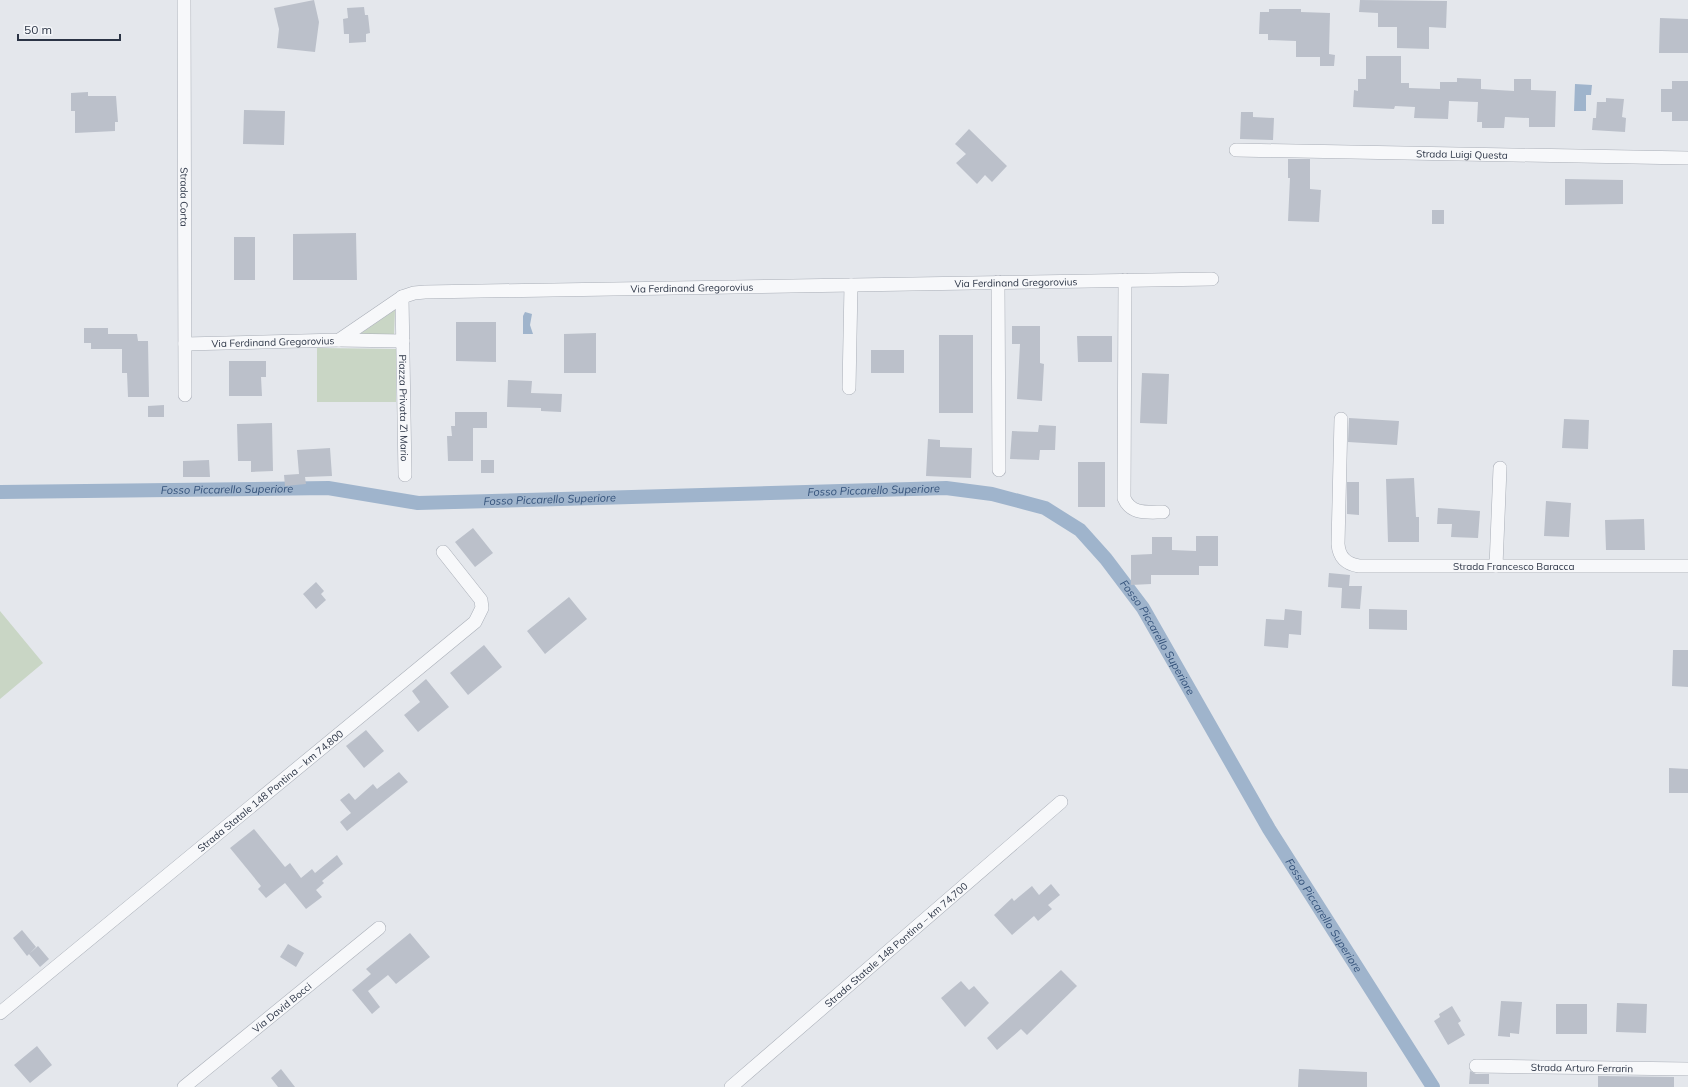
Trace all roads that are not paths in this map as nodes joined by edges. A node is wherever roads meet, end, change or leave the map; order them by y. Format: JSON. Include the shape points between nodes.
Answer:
{"nodes":[{"id":1,"x":184,"y":0,"type":"edge"},
{"id":2,"x":1236,"y":150,"type":"dead end"},
{"id":3,"x":1688,"y":158,"type":"edge"},
{"id":4,"x":1212,"y":279,"type":"dead end"},
{"id":5,"x":1125,"y":280,"type":"junction"},
{"id":6,"x":998,"y":282,"type":"junction"},
{"id":7,"x":851,"y":285,"type":"junction"},
{"id":8,"x":402,"y":297,"type":"junction"},
{"id":9,"x":339,"y":340,"type":"junction"},
{"id":10,"x":403,"y":341,"type":"junction"},
{"id":11,"x":185,"y":344,"type":"junction"},
{"id":12,"x":849,"y":388,"type":"dead end"},
{"id":13,"x":185,"y":395,"type":"dead end"},
{"id":14,"x":1341,"y":418,"type":"dead end"},
{"id":15,"x":1500,"y":468,"type":"dead end"},
{"id":16,"x":999,"y":470,"type":"dead end"},
{"id":17,"x":404,"y":475,"type":"dead end"},
{"id":18,"x":1163,"y":512,"type":"dead end"},
{"id":19,"x":443,"y":552,"type":"dead end"},
{"id":20,"x":1496,"y":566,"type":"junction"},
{"id":21,"x":1688,"y":566,"type":"edge"},
{"id":22,"x":1061,"y":802,"type":"dead end"},
{"id":23,"x":379,"y":928,"type":"dead end"},
{"id":24,"x":0,"y":1013,"type":"edge"},
{"id":25,"x":1476,"y":1066,"type":"dead end"},
{"id":26,"x":1688,"y":1069,"type":"edge"},
{"id":27,"x":184,"y":1087,"type":"edge"},
{"id":28,"x":732,"y":1087,"type":"edge"}],
"edges":[{"from":1,"to":11,"type":"street","name":"Strada Corta"},
{"from":2,"to":3,"type":"street","name":"Strada Luigi Questa"},
{"from":4,"to":5,"type":"street","name":"Via Ferdinand Gregorovius"},
{"from":5,"to":6,"type":"street","name":"Via Ferdinand Gregorovius"},
{"from":5,"to":18,"type":"street","via":[[1124,498],[1137,512]]},
{"from":6,"to":7,"type":"street","name":"Via Ferdinand Gregorovius"},
{"from":6,"to":16,"type":"street"},
{"from":7,"to":8,"type":"street","name":"Via Ferdinand Gregorovius","via":[[426,292]]},
{"from":7,"to":12,"type":"street"},
{"from":8,"to":9,"type":"street","name":"Via Ferdinand Gregorovius"},
{"from":8,"to":10,"type":"street","name":"Piazza Privata Zì Mario"},
{"from":9,"to":10,"type":"street","name":"Piazza Privata Zì Mario"},
{"from":9,"to":11,"type":"street","name":"Via Ferdinand Gregorovius"},
{"from":10,"to":17,"type":"street","name":"Piazza Privata Zì Mario"},
{"from":11,"to":13,"type":"street","name":"Strada Corta"},
{"from":14,"to":20,"type":"street","name":"Strada Francesco Baracca","via":[[1338,544],[1342,558],[1359,566]]},
{"from":15,"to":20,"type":"street"},
{"from":19,"to":24,"type":"street","name":"Strada Statale 148 Pontina – km 74,800","via":[[481,600],[482,608],[475,622]]},
{"from":20,"to":21,"type":"street","name":"Strada Francesco Baracca"},
{"from":22,"to":28,"type":"street","name":"Strada Statale 148 Pontina – km 74,700"},
{"from":23,"to":27,"type":"street","name":"Via David Bocci"},
{"from":25,"to":26,"type":"street","name":"Strada Arturo Ferrarin"}]}
